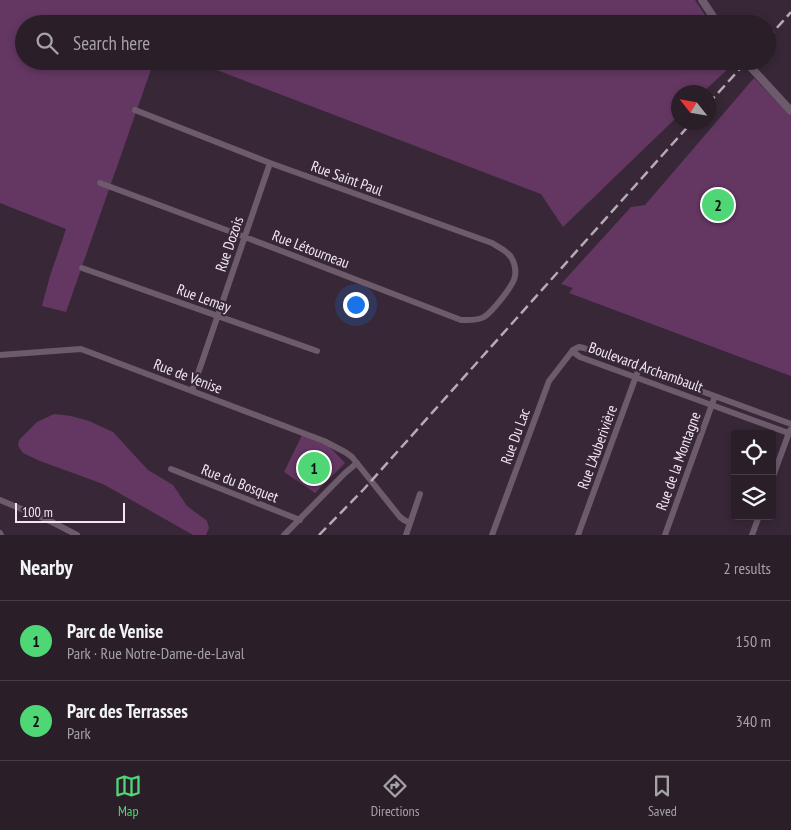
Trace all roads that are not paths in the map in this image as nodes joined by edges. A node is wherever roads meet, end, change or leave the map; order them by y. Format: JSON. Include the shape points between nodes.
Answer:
{"nodes":[{"id":1,"x":702,"y":0,"type":"edge"},
{"id":2,"x":712,"y":15,"type":"edge"},
{"id":3,"x":753,"y":70,"type":"edge"},
{"id":4,"x":135,"y":110,"type":"dead end"},
{"id":5,"x":791,"y":111,"type":"edge"},
{"id":6,"x":270,"y":163,"type":"junction"},
{"id":7,"x":100,"y":183,"type":"dead end"},
{"id":8,"x":245,"y":237,"type":"junction"},
{"id":9,"x":82,"y":268,"type":"dead end"},
{"id":10,"x":505,"y":294,"type":"joint"},
{"id":11,"x":218,"y":316,"type":"junction"},
{"id":12,"x":318,"y":351,"type":"dead end"},
{"id":13,"x":572,"y":351,"type":"junction"},
{"id":14,"x":0,"y":355,"type":"edge"},
{"id":15,"x":639,"y":368,"type":"junction"},
{"id":16,"x":635,"y":377,"type":"junction"},
{"id":17,"x":192,"y":391,"type":"junction"},
{"id":18,"x":715,"y":396,"type":"junction"},
{"id":19,"x":712,"y":405,"type":"junction"},
{"id":20,"x":790,"y":430,"type":"edge"},
{"id":21,"x":357,"y":463,"type":"junction"},
{"id":22,"x":171,"y":469,"type":"dead end"},
{"id":23,"x":773,"y":475,"type":"edge"},
{"id":24,"x":420,"y":494,"type":"dead end"},
{"id":25,"x":1,"y":501,"type":"edge"},
{"id":26,"x":300,"y":520,"type":"junction"},
{"id":27,"x":758,"y":520,"type":"edge"},
{"id":28,"x":410,"y":523,"type":"junction"},
{"id":29,"x":77,"y":535,"type":"edge"},
{"id":30,"x":284,"y":535,"type":"edge"},
{"id":31,"x":406,"y":535,"type":"edge"},
{"id":32,"x":492,"y":535,"type":"edge"},
{"id":33,"x":578,"y":535,"type":"edge"},
{"id":34,"x":665,"y":535,"type":"edge"},
{"id":35,"x":752,"y":535,"type":"edge"}],
"edges":[{"from":1,"to":2,"type":"street"},
{"from":3,"to":5,"type":"street"},
{"from":4,"to":6,"type":"street","name":"Rue Saint Paul"},
{"from":6,"to":8,"type":"street","name":"Rue Dozois"},
{"from":6,"to":10,"type":"street","name":"Rue Saint Paul","via":[[492,243],[511,257],[515,268],[515,277]]},
{"from":7,"to":8,"type":"street","name":"Rue Létourneau"},
{"from":8,"to":10,"type":"street","name":"Rue Létourneau","via":[[461,320],[486,316]]},
{"from":8,"to":11,"type":"street","name":"Rue Dozois"},
{"from":9,"to":11,"type":"street","name":"Rue Lemay"},
{"from":11,"to":12,"type":"street","name":"Rue Lemay"},
{"from":11,"to":17,"type":"street","name":"Rue Dozois"},
{"from":13,"to":15,"type":"street","name":"Boulevard Archambault","via":[[584,348]]},
{"from":13,"to":16,"type":"street","name":"Boulevard Archambault"},
{"from":13,"to":32,"type":"street","name":"Rue Du Lac","via":[[549,382]]},
{"from":14,"to":17,"type":"street","name":"Rue de Venise","via":[[81,348]]},
{"from":15,"to":16,"type":"street","name":"Rue L'Auberivière"},
{"from":15,"to":18,"type":"street","name":"Boulevard Archambault"},
{"from":16,"to":19,"type":"street","name":"Boulevard Archambault"},
{"from":16,"to":33,"type":"street","name":"Rue L'Auberivière"},
{"from":17,"to":21,"type":"street","name":"Rue de Venise","via":[[324,441]]},
{"from":18,"to":19,"type":"street","name":"Rue de la Montagne"},
{"from":18,"to":20,"type":"street","name":"Boulevard Archambault"},
{"from":19,"to":20,"type":"street","name":"Boulevard Archambault"},
{"from":19,"to":34,"type":"street","name":"Rue de la Montagne"},
{"from":20,"to":23,"type":"street"},
{"from":21,"to":26,"type":"street"},
{"from":21,"to":28,"type":"street","name":"Rue de Venise","via":[[400,517]]},
{"from":22,"to":26,"type":"street","name":"Rue du Bosquet"},
{"from":24,"to":28,"type":"street"},
{"from":25,"to":29,"type":"street"},
{"from":26,"to":30,"type":"street"},
{"from":27,"to":35,"type":"street"},
{"from":28,"to":31,"type":"street"}]}
